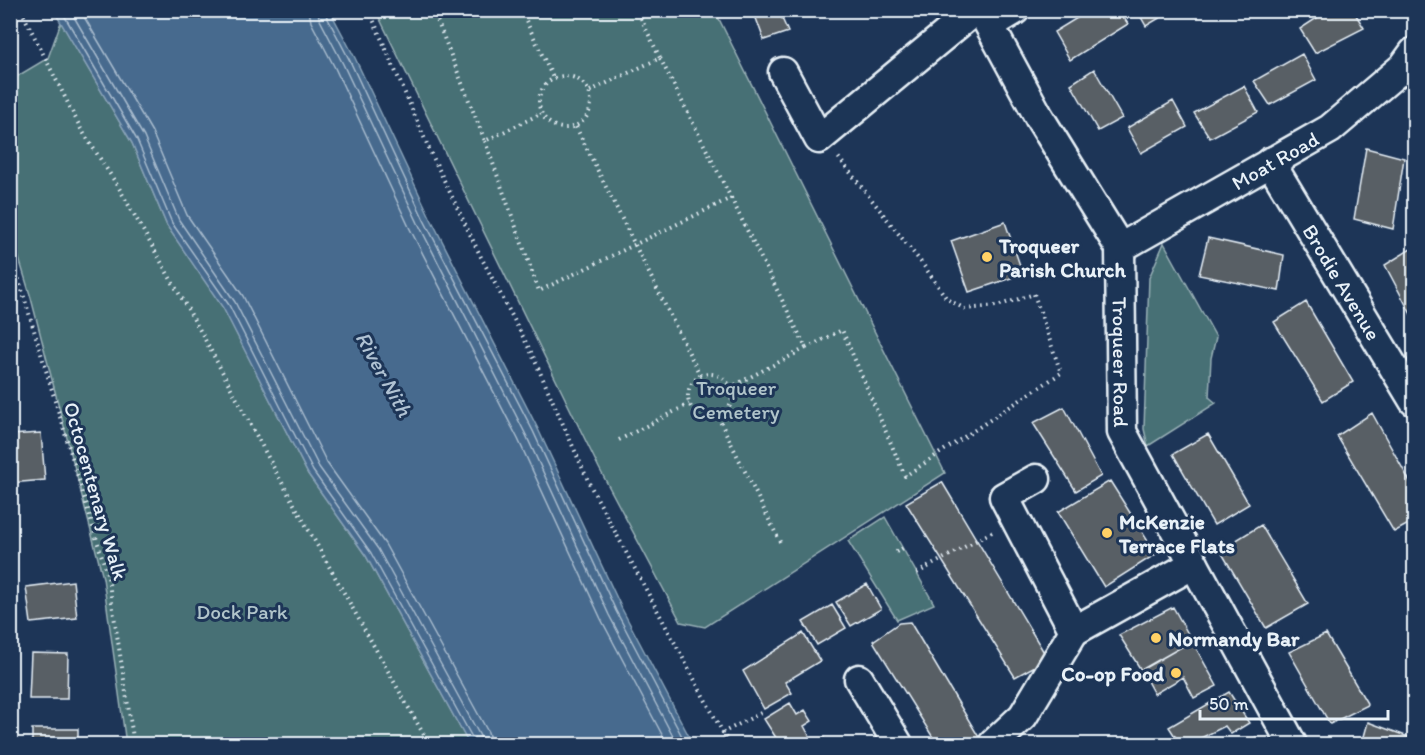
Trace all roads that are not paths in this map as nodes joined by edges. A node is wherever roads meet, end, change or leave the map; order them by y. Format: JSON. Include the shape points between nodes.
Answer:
{"nodes":[{"id":1,"x":1015,"y":10,"type":"edge"},
{"id":2,"x":982,"y":15,"type":"edge"},
{"id":3,"x":1414,"y":52,"type":"edge"},
{"id":4,"x":783,"y":72,"type":"dead end"},
{"id":5,"x":1270,"y":162,"type":"junction"},
{"id":6,"x":1119,"y":248,"type":"junction"},
{"id":7,"x":1414,"y":400,"type":"edge"},
{"id":8,"x":1036,"y":479,"type":"dead end"},
{"id":9,"x":1194,"y":564,"type":"junction"},
{"id":10,"x":1074,"y":632,"type":"junction"},
{"id":11,"x":859,"y":680,"type":"dead end"},
{"id":12,"x":898,"y":744,"type":"edge"},
{"id":13,"x":993,"y":744,"type":"edge"},
{"id":14,"x":1292,"y":744,"type":"edge"}],
"edges":[{"from":1,"to":2,"type":"street"},
{"from":2,"to":4,"type":"street","via":[[819,139]]},
{"from":2,"to":6,"type":"street"},
{"from":3,"to":5,"type":"street","name":"Moat Road","via":[[1403,67],[1330,129]]},
{"from":5,"to":6,"type":"street","name":"Moat Road"},
{"from":5,"to":7,"type":"street","name":"Brodie Avenue"},
{"from":6,"to":9,"type":"street","name":"Troqueer Road","via":[[1122,432]]},
{"from":8,"to":10,"type":"street","via":[[1010,508]]},
{"from":9,"to":10,"type":"street"},
{"from":9,"to":14,"type":"street","name":"Troqueer Road"},
{"from":10,"to":13,"type":"street","via":[[1023,716]]},
{"from":11,"to":12,"type":"street"}]}
